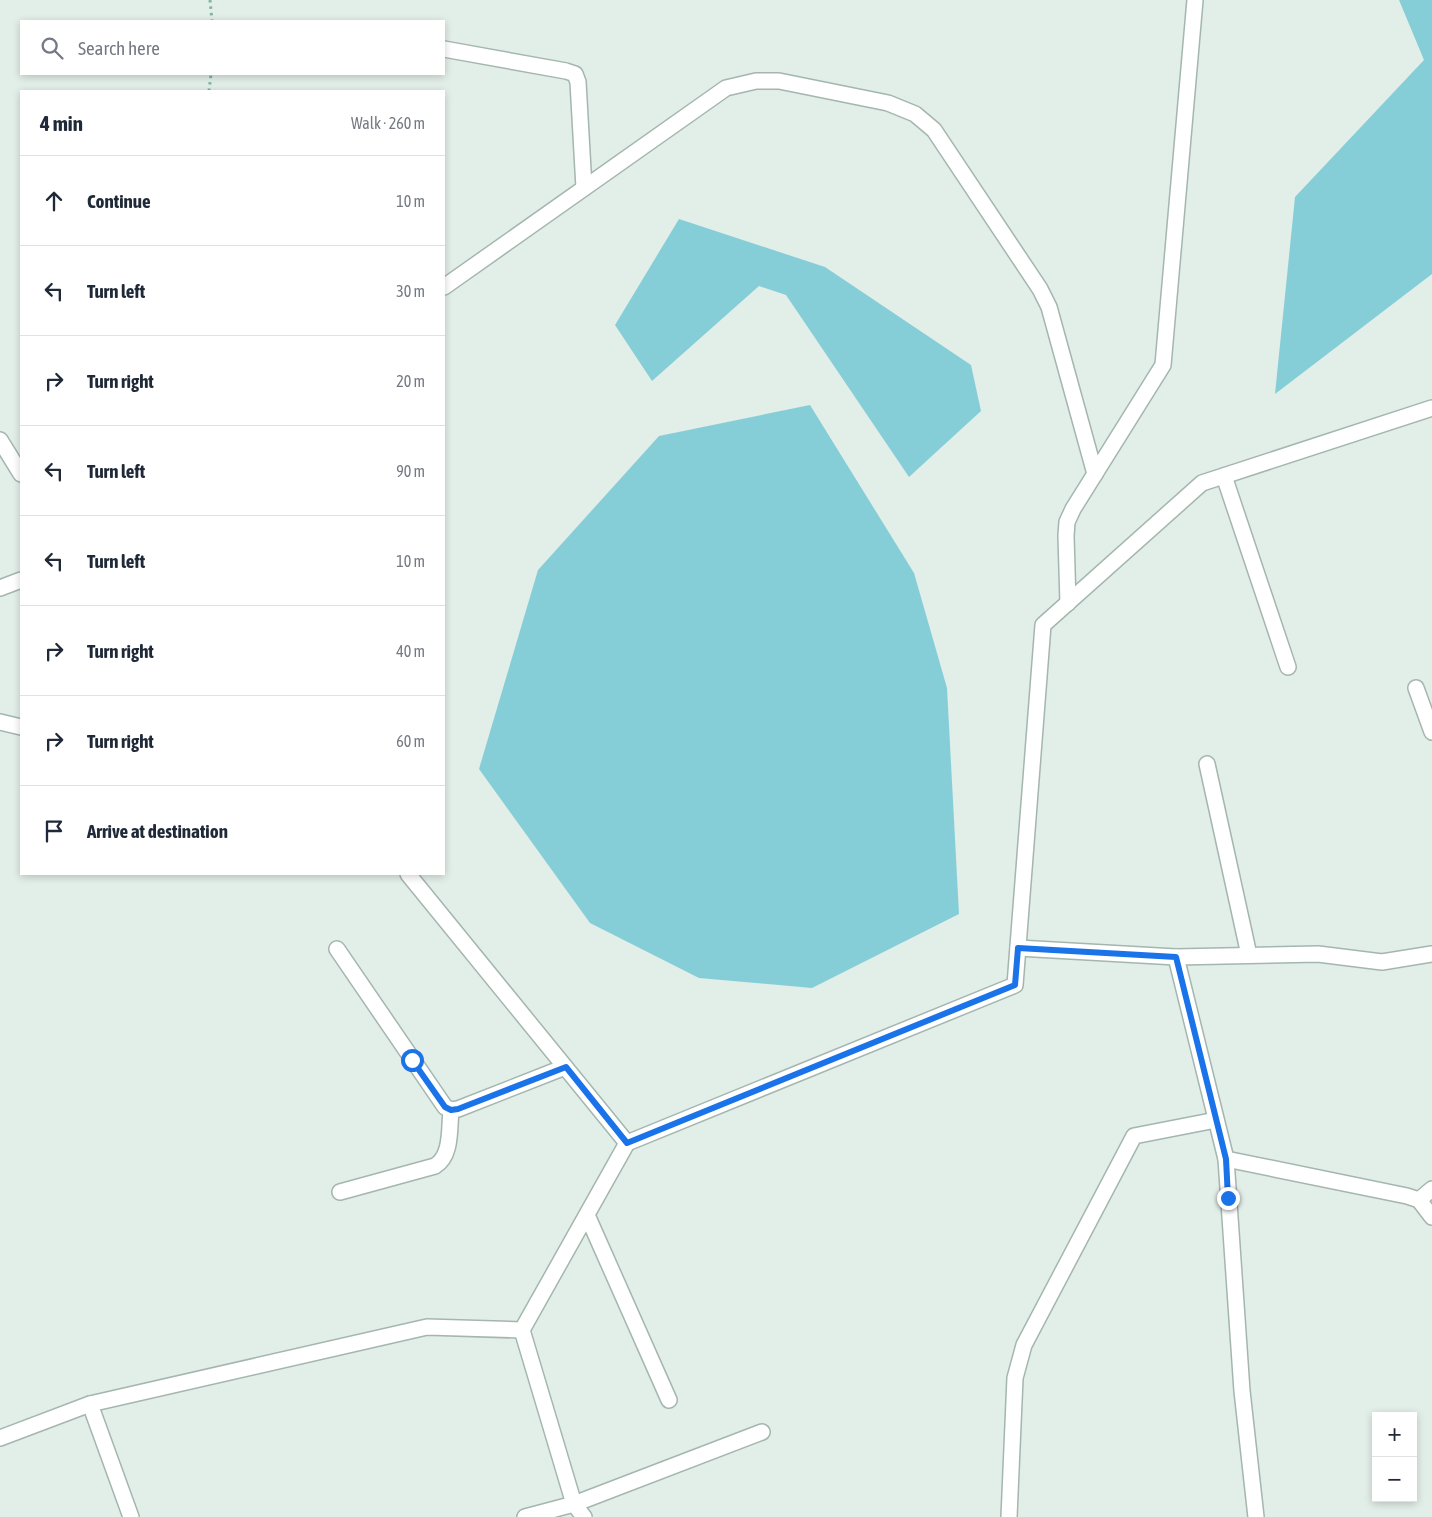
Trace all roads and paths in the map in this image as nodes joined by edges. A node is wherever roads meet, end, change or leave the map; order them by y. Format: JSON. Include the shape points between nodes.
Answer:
{"nodes":[{"id":1,"x":210,"y":0,"type":"edge"},
{"id":2,"x":1195,"y":0,"type":"edge"},
{"id":3,"x":212,"y":20,"type":"edge"},
{"id":4,"x":445,"y":49,"type":"edge"},
{"id":5,"x":211,"y":75,"type":"edge"},
{"id":6,"x":210,"y":90,"type":"edge"},
{"id":7,"x":584,"y":188,"type":"junction"},
{"id":8,"x":445,"y":286,"type":"edge"},
{"id":9,"x":1432,"y":408,"type":"edge"},
{"id":10,"x":0,"y":440,"type":"edge"},
{"id":11,"x":20,"y":472,"type":"edge"},
{"id":12,"x":1095,"y":474,"type":"junction"},
{"id":13,"x":1224,"y":476,"type":"junction"},
{"id":14,"x":20,"y":580,"type":"edge"},
{"id":15,"x":0,"y":588,"type":"edge"},
{"id":16,"x":1068,"y":603,"type":"junction"},
{"id":17,"x":1288,"y":667,"type":"dead end"},
{"id":18,"x":1416,"y":688,"type":"dead end"},
{"id":19,"x":0,"y":722,"type":"edge"},
{"id":20,"x":20,"y":727,"type":"edge"},
{"id":21,"x":1432,"y":732,"type":"edge"},
{"id":22,"x":1208,"y":764,"type":"dead end"},
{"id":23,"x":409,"y":875,"type":"edge"},
{"id":24,"x":1018,"y":948,"type":"junction"},
{"id":25,"x":337,"y":949,"type":"dead end"},
{"id":26,"x":1432,"y":954,"type":"edge"},
{"id":27,"x":1249,"y":955,"type":"junction"},
{"id":28,"x":1176,"y":957,"type":"junction"},
{"id":29,"x":566,"y":1067,"type":"junction"},
{"id":30,"x":451,"y":1110,"type":"junction"},
{"id":31,"x":1216,"y":1120,"type":"junction"},
{"id":32,"x":627,"y":1143,"type":"junction"},
{"id":33,"x":1226,"y":1159,"type":"junction"},
{"id":34,"x":1432,"y":1189,"type":"edge"},
{"id":35,"x":340,"y":1192,"type":"dead end"},
{"id":36,"x":1420,"y":1200,"type":"junction"},
{"id":37,"x":587,"y":1215,"type":"junction"},
{"id":38,"x":1432,"y":1217,"type":"edge"},
{"id":39,"x":522,"y":1330,"type":"junction"},
{"id":40,"x":669,"y":1400,"type":"dead end"},
{"id":41,"x":90,"y":1404,"type":"junction"},
{"id":42,"x":762,"y":1432,"type":"dead end"},
{"id":43,"x":0,"y":1438,"type":"edge"},
{"id":44,"x":574,"y":1504,"type":"junction"},
{"id":45,"x":131,"y":1517,"type":"edge"},
{"id":46,"x":525,"y":1517,"type":"edge"},
{"id":47,"x":584,"y":1517,"type":"edge"},
{"id":48,"x":1009,"y":1517,"type":"edge"},
{"id":49,"x":1256,"y":1517,"type":"edge"}],
"edges":[{"from":1,"to":3,"type":"path"},
{"from":2,"to":12,"type":"street","via":[[1163,365]]},
{"from":4,"to":7,"type":"street","via":[[575,74]]},
{"from":5,"to":6,"type":"path"},
{"from":7,"to":8,"type":"street"},
{"from":7,"to":12,"type":"street","via":[[726,88],[756,81],[779,81],[888,103],[915,114],[934,130],[1049,307]]},
{"from":9,"to":13,"type":"street"},
{"from":10,"to":11,"type":"street"},
{"from":12,"to":16,"type":"street","via":[[1068,522]]},
{"from":13,"to":16,"type":"street","via":[[1202,483]]},
{"from":13,"to":17,"type":"street"},
{"from":14,"to":15,"type":"street"},
{"from":16,"to":24,"type":"street","via":[[1043,625]]},
{"from":18,"to":21,"type":"street"},
{"from":19,"to":20,"type":"street"},
{"from":22,"to":27,"type":"street"},
{"from":23,"to":29,"type":"street"},
{"from":24,"to":28,"type":"street"},
{"from":24,"to":32,"type":"street","via":[[1015,985]]},
{"from":25,"to":30,"type":"street","via":[[445,1107]]},
{"from":26,"to":27,"type":"street","via":[[1382,962],[1318,954]]},
{"from":27,"to":28,"type":"street"},
{"from":28,"to":31,"type":"street"},
{"from":29,"to":30,"type":"street"},
{"from":29,"to":32,"type":"street"},
{"from":30,"to":35,"type":"street","via":[[443,1161]]},
{"from":31,"to":33,"type":"street"},
{"from":31,"to":48,"type":"street","via":[[1134,1136],[1024,1345],[1015,1378]]},
{"from":32,"to":37,"type":"street"},
{"from":33,"to":36,"type":"street"},
{"from":33,"to":49,"type":"street","via":[[1242,1391]]},
{"from":34,"to":36,"type":"street"},
{"from":36,"to":38,"type":"street"},
{"from":37,"to":39,"type":"street"},
{"from":37,"to":40,"type":"street"},
{"from":39,"to":41,"type":"street","via":[[427,1327]]},
{"from":39,"to":44,"type":"street"},
{"from":41,"to":43,"type":"street"},
{"from":41,"to":45,"type":"street"},
{"from":42,"to":44,"type":"street"},
{"from":44,"to":46,"type":"street"},
{"from":44,"to":47,"type":"street"}]}
